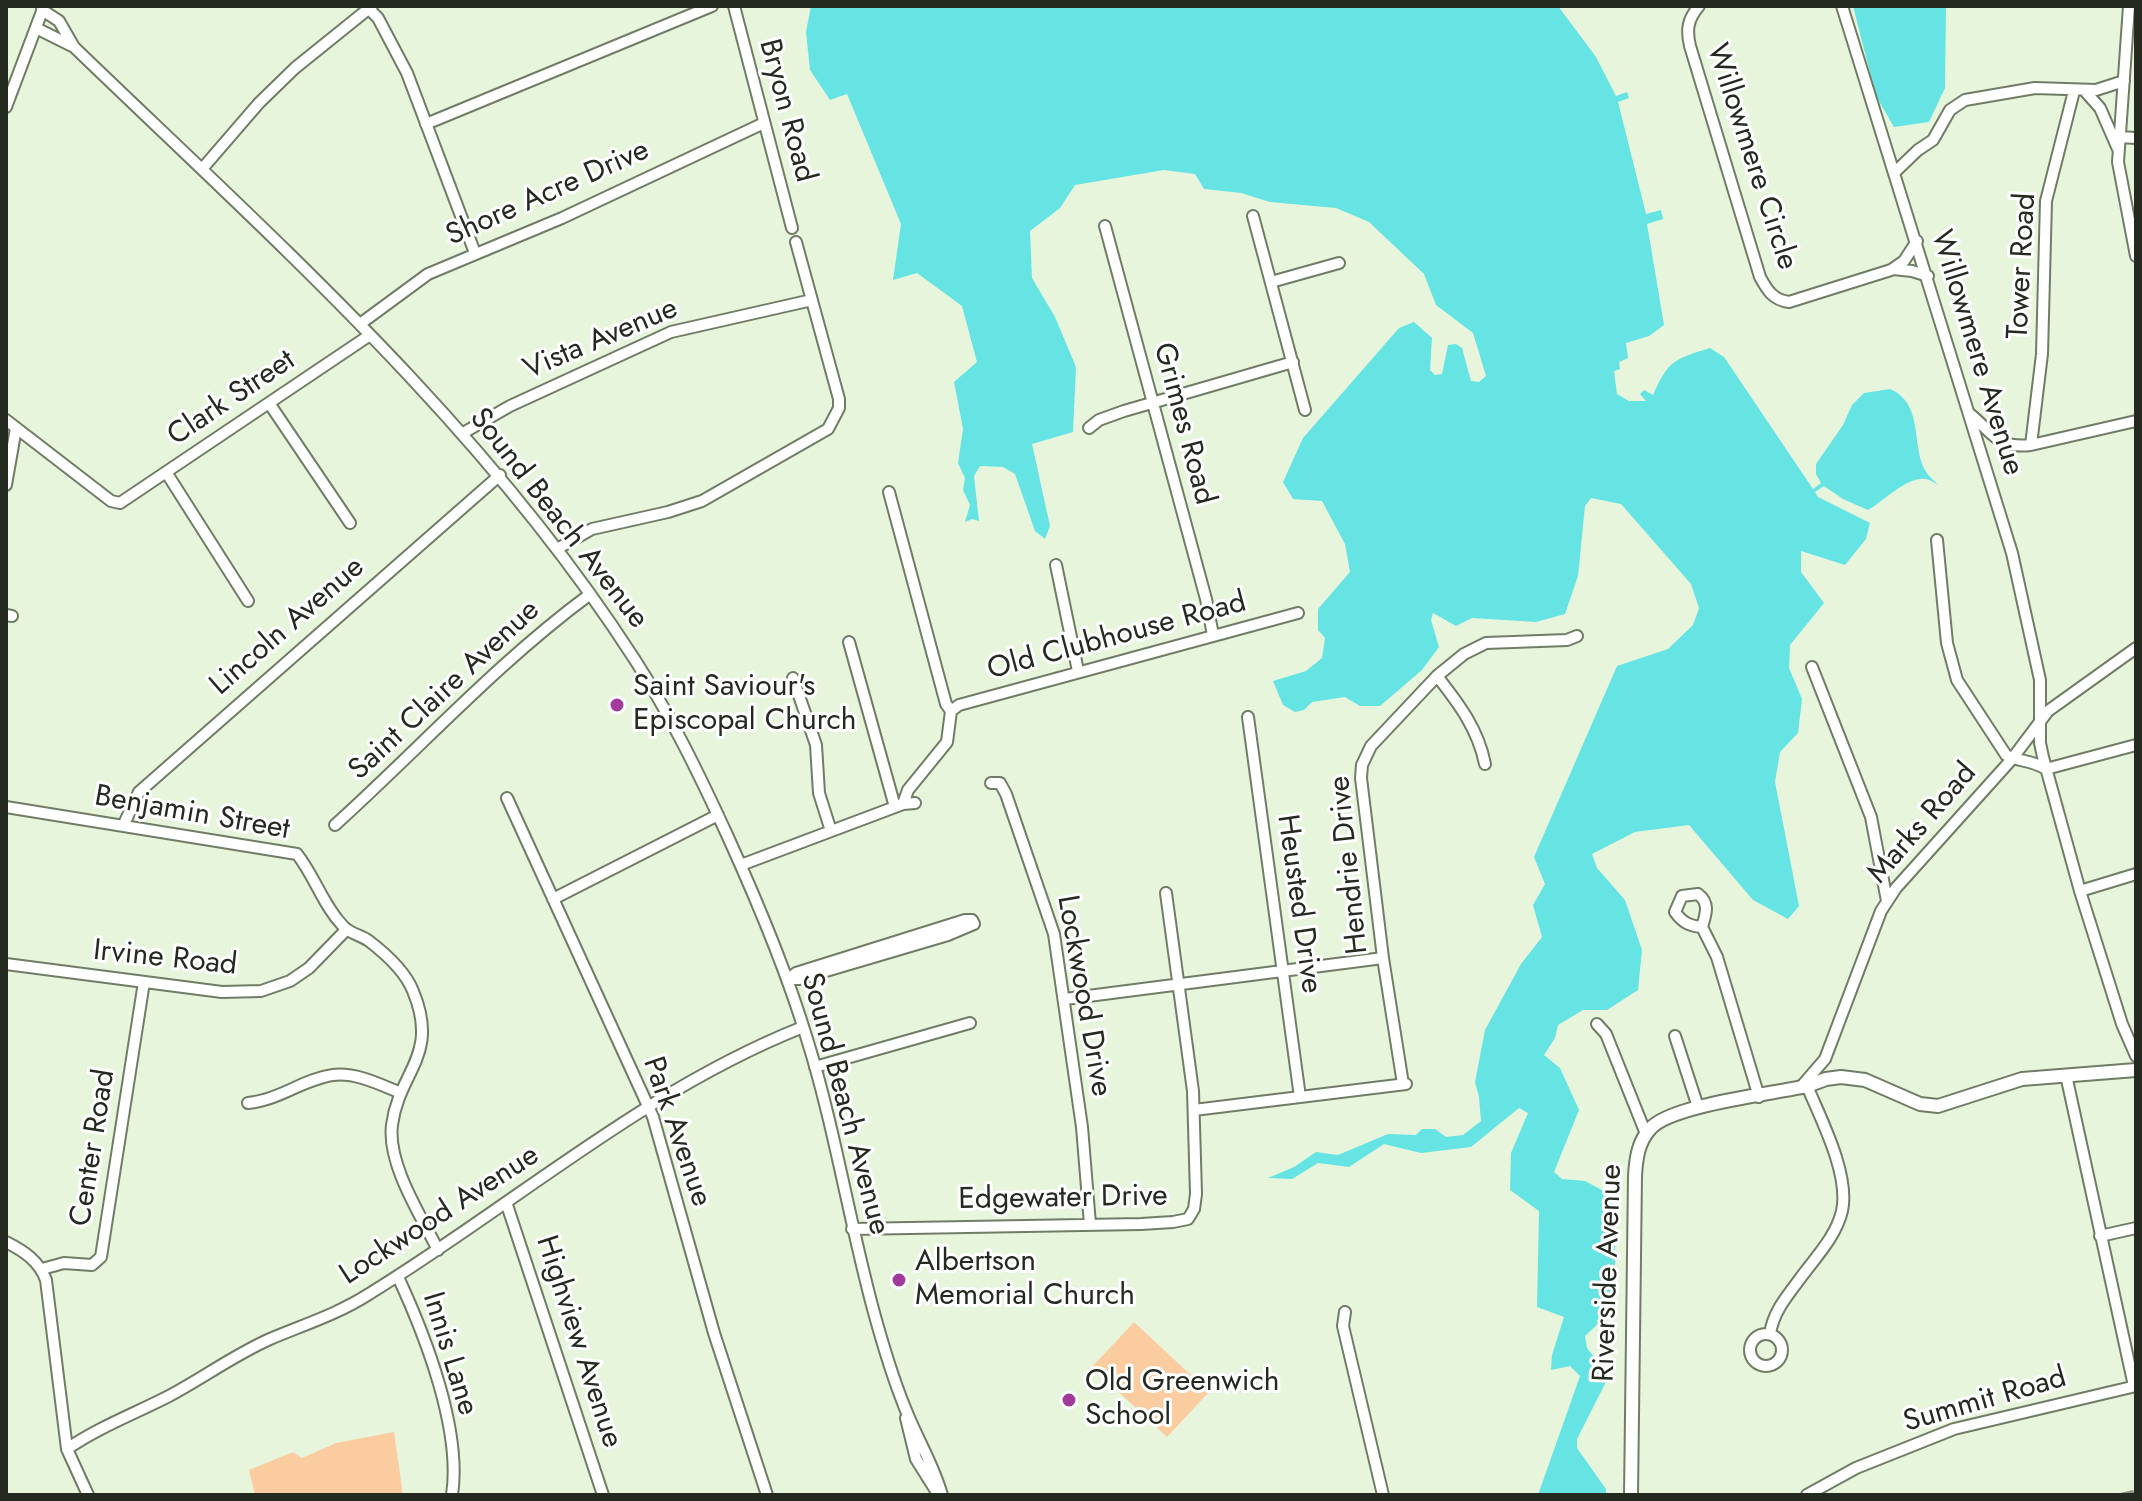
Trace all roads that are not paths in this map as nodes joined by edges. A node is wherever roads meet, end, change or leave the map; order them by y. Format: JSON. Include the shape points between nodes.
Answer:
{"nodes":[{"id":1,"x":712,"y":6,"type":"edge"},
{"id":2,"x":734,"y":6,"type":"edge"},
{"id":3,"x":1699,"y":6,"type":"edge"},
{"id":4,"x":1842,"y":6,"type":"edge"},
{"id":5,"x":2129,"y":6,"type":"edge"},
{"id":6,"x":368,"y":7,"type":"edge"},
{"id":7,"x":43,"y":8,"type":"edge"},
{"id":8,"x":36,"y":28,"type":"junction"},
{"id":9,"x":74,"y":47,"type":"junction"},
{"id":10,"x":2124,"y":81,"type":"junction"},
{"id":11,"x":2079,"y":90,"type":"junction"},
{"id":12,"x":9,"y":91,"type":"edge"},
{"id":13,"x":6,"y":107,"type":"edge"},
{"id":14,"x":764,"y":123,"type":"junction"},
{"id":15,"x":426,"y":124,"type":"junction"},
{"id":16,"x":2120,"y":137,"type":"junction"},
{"id":17,"x":2136,"y":138,"type":"edge"},
{"id":18,"x":1886,"y":149,"type":"junction"},
{"id":19,"x":1918,"y":150,"type":"junction"},
{"id":20,"x":2119,"y":150,"type":"junction"},
{"id":21,"x":202,"y":169,"type":"junction"},
{"id":22,"x":1894,"y":173,"type":"junction"},
{"id":23,"x":1253,"y":216,"type":"dead end"},
{"id":24,"x":1105,"y":226,"type":"dead end"},
{"id":25,"x":792,"y":228,"type":"dead end"},
{"id":26,"x":1917,"y":241,"type":"junction"},
{"id":27,"x":796,"y":242,"type":"dead end"},
{"id":28,"x":475,"y":253,"type":"junction"},
{"id":29,"x":2136,"y":256,"type":"edge"},
{"id":30,"x":1339,"y":263,"type":"dead end"},
{"id":31,"x":1891,"y":270,"type":"junction"},
{"id":32,"x":1928,"y":276,"type":"junction"},
{"id":33,"x":1271,"y":282,"type":"junction"},
{"id":34,"x":812,"y":300,"type":"junction"},
{"id":35,"x":360,"y":324,"type":"junction"},
{"id":36,"x":370,"y":335,"type":"junction"},
{"id":37,"x":1293,"y":362,"type":"junction"},
{"id":38,"x":269,"y":403,"type":"junction"},
{"id":39,"x":1152,"y":403,"type":"junction"},
{"id":40,"x":1305,"y":410,"type":"dead end"},
{"id":41,"x":1970,"y":414,"type":"junction"},
{"id":42,"x":6,"y":420,"type":"edge"},
{"id":43,"x":2136,"y":421,"type":"edge"},
{"id":44,"x":16,"y":428,"type":"junction"},
{"id":45,"x":1089,"y":428,"type":"dead end"},
{"id":46,"x":463,"y":433,"type":"junction"},
{"id":47,"x":2031,"y":445,"type":"junction"},
{"id":48,"x":166,"y":472,"type":"junction"},
{"id":49,"x":500,"y":475,"type":"junction"},
{"id":50,"x":6,"y":485,"type":"edge"},
{"id":51,"x":889,"y":492,"type":"dead end"},
{"id":52,"x":350,"y":523,"type":"dead end"},
{"id":53,"x":1937,"y":540,"type":"dead end"},
{"id":54,"x":557,"y":549,"type":"junction"},
{"id":55,"x":1056,"y":565,"type":"dead end"},
{"id":56,"x":589,"y":595,"type":"junction"},
{"id":57,"x":248,"y":601,"type":"dead end"},
{"id":58,"x":1298,"y":613,"type":"dead end"},
{"id":59,"x":1213,"y":635,"type":"junction"},
{"id":60,"x":1577,"y":636,"type":"dead end"},
{"id":61,"x":849,"y":642,"type":"dead end"},
{"id":62,"x":2136,"y":648,"type":"edge"},
{"id":63,"x":1812,"y":667,"type":"dead end"},
{"id":64,"x":1078,"y":671,"type":"junction"},
{"id":65,"x":1437,"y":676,"type":"junction"},
{"id":66,"x":793,"y":678,"type":"dead end"},
{"id":67,"x":951,"y":711,"type":"junction"},
{"id":68,"x":1248,"y":717,"type":"dead end"},
{"id":69,"x":2040,"y":719,"type":"junction"},
{"id":70,"x":2136,"y":745,"type":"edge"},
{"id":71,"x":2012,"y":759,"type":"junction"},
{"id":72,"x":1485,"y":764,"type":"dead end"},
{"id":73,"x":2046,"y":769,"type":"junction"},
{"id":74,"x":995,"y":783,"type":"dead end"},
{"id":75,"x":507,"y":798,"type":"dead end"},
{"id":76,"x":915,"y":803,"type":"dead end"},
{"id":77,"x":899,"y":806,"type":"junction"},
{"id":78,"x":6,"y":807,"type":"edge"},
{"id":79,"x":718,"y":815,"type":"junction"},
{"id":80,"x":335,"y":825,"type":"dead end"},
{"id":81,"x":123,"y":826,"type":"junction"},
{"id":82,"x":831,"y":831,"type":"junction"},
{"id":83,"x":741,"y":865,"type":"junction"},
{"id":84,"x":2136,"y":874,"type":"edge"},
{"id":85,"x":2080,"y":891,"type":"junction"},
{"id":86,"x":1166,"y":893,"type":"dead end"},
{"id":87,"x":553,"y":899,"type":"junction"},
{"id":88,"x":1887,"y":901,"type":"junction"},
{"id":89,"x":1702,"y":927,"type":"dead end"},
{"id":90,"x":346,"y":930,"type":"junction"},
{"id":91,"x":1383,"y":958,"type":"junction"},
{"id":92,"x":6,"y":964,"type":"edge"},
{"id":93,"x":1283,"y":972,"type":"junction"},
{"id":94,"x":788,"y":979,"type":"junction"},
{"id":95,"x":144,"y":982,"type":"junction"},
{"id":96,"x":1180,"y":986,"type":"junction"},
{"id":97,"x":1065,"y":999,"type":"junction"},
{"id":98,"x":970,"y":1023,"type":"dead end"},
{"id":99,"x":1597,"y":1024,"type":"dead end"},
{"id":100,"x":803,"y":1027,"type":"junction"},
{"id":101,"x":1675,"y":1036,"type":"dead end"},
{"id":102,"x":2136,"y":1056,"type":"edge"},
{"id":103,"x":1825,"y":1059,"type":"junction"},
{"id":104,"x":815,"y":1067,"type":"junction"},
{"id":105,"x":2136,"y":1070,"type":"edge"},
{"id":106,"x":2066,"y":1075,"type":"junction"},
{"id":107,"x":1841,"y":1077,"type":"junction"},
{"id":108,"x":1804,"y":1087,"type":"junction"},
{"id":109,"x":401,"y":1093,"type":"junction"},
{"id":110,"x":1300,"y":1097,"type":"junction"},
{"id":111,"x":1759,"y":1097,"type":"junction"},
{"id":112,"x":248,"y":1103,"type":"dead end"},
{"id":113,"x":648,"y":1105,"type":"junction"},
{"id":114,"x":1698,"y":1107,"type":"junction"},
{"id":115,"x":1194,"y":1110,"type":"junction"},
{"id":116,"x":1646,"y":1134,"type":"junction"},
{"id":117,"x":507,"y":1205,"type":"junction"},
{"id":118,"x":1090,"y":1224,"type":"junction"},
{"id":119,"x":2136,"y":1228,"type":"edge"},
{"id":120,"x":852,"y":1229,"type":"junction"},
{"id":121,"x":2100,"y":1236,"type":"junction"},
{"id":122,"x":6,"y":1242,"type":"edge"},
{"id":123,"x":438,"y":1250,"type":"junction"},
{"id":124,"x":42,"y":1269,"type":"junction"},
{"id":125,"x":398,"y":1277,"type":"junction"},
{"id":126,"x":1345,"y":1312,"type":"dead end"},
{"id":127,"x":1770,"y":1334,"type":"dead end"},
{"id":128,"x":2135,"y":1386,"type":"edge"},
{"id":129,"x":906,"y":1412,"type":"junction"},
{"id":130,"x":64,"y":1430,"type":"junction"},
{"id":131,"x":95,"y":1430,"type":"junction"},
{"id":132,"x":67,"y":1449,"type":"junction"},
{"id":133,"x":926,"y":1451,"type":"junction"},
{"id":134,"x":916,"y":1459,"type":"junction"},
{"id":135,"x":929,"y":1469,"type":"junction"},
{"id":136,"x":88,"y":1495,"type":"edge"},
{"id":137,"x":452,"y":1495,"type":"edge"},
{"id":138,"x":603,"y":1495,"type":"edge"},
{"id":139,"x":767,"y":1495,"type":"edge"},
{"id":140,"x":941,"y":1495,"type":"edge"},
{"id":141,"x":1383,"y":1495,"type":"edge"},
{"id":142,"x":1631,"y":1495,"type":"edge"},
{"id":143,"x":1807,"y":1495,"type":"edge"}],
"edges":[{"from":1,"to":15,"type":"street"},
{"from":2,"to":14,"type":"street","name":"Bryon Road"},
{"from":3,"to":31,"type":"street","name":"Willowmere Circle","via":[[1688,28],[1690,46],[1766,287],[1777,300],[1789,302]]},
{"from":4,"to":18,"type":"street","name":"Willowmere Avenue"},
{"from":5,"to":10,"type":"street"},
{"from":6,"to":15,"type":"street","via":[[407,73]]},
{"from":6,"to":21,"type":"street","via":[[259,103]]},
{"from":7,"to":8,"type":"street"},
{"from":7,"to":9,"type":"street","name":"Sound Beach Avenue","via":[[59,21]]},
{"from":8,"to":9,"type":"street","name":"Sound Beach Avenue"},
{"from":8,"to":12,"type":"street"},
{"from":9,"to":21,"type":"street","name":"Sound Beach Avenue"},
{"from":10,"to":11,"type":"street"},
{"from":10,"to":16,"type":"street"},
{"from":11,"to":19,"type":"street","via":[[2035,88],[1965,100],[1950,110],[1933,140]]},
{"from":11,"to":20,"type":"street","via":[[2100,108]]},
{"from":11,"to":47,"type":"street","name":"Tower Road","via":[[2046,201],[2042,354]]},
{"from":12,"to":13,"type":"street"},
{"from":14,"to":25,"type":"street","name":"Bryon Road"},
{"from":14,"to":28,"type":"street","name":"Shore Acre Drive"},
{"from":15,"to":28,"type":"street"},
{"from":16,"to":17,"type":"street"},
{"from":16,"to":20,"type":"street"},
{"from":18,"to":19,"type":"street"},
{"from":18,"to":22,"type":"street","name":"Willowmere Avenue"},
{"from":19,"to":22,"type":"street"},
{"from":20,"to":29,"type":"street"},
{"from":21,"to":35,"type":"street","name":"Sound Beach Avenue"},
{"from":22,"to":26,"type":"street","name":"Willowmere Avenue"},
{"from":23,"to":33,"type":"street"},
{"from":24,"to":39,"type":"street","name":"Grimes Road"},
{"from":26,"to":31,"type":"street"},
{"from":26,"to":32,"type":"street","name":"Willowmere Avenue"},
{"from":27,"to":34,"type":"street"},
{"from":28,"to":35,"type":"street","name":"Shore Acre Drive","via":[[428,274]]},
{"from":30,"to":33,"type":"street"},
{"from":31,"to":32,"type":"street","name":"Willowmere Circle"},
{"from":32,"to":41,"type":"street","name":"Willowmere Avenue"},
{"from":33,"to":37,"type":"street"},
{"from":34,"to":46,"type":"street","name":"Vista Avenue","via":[[671,332]]},
{"from":34,"to":54,"type":"street","via":[[839,399],[828,429],[702,501],[592,529]]},
{"from":35,"to":36,"type":"street","name":"Sound Beach Avenue"},
{"from":36,"to":38,"type":"street","name":"Clark Street"},
{"from":36,"to":46,"type":"street","name":"Sound Beach Avenue"},
{"from":37,"to":39,"type":"street"},
{"from":37,"to":40,"type":"street"},
{"from":38,"to":48,"type":"street","name":"Clark Street"},
{"from":38,"to":52,"type":"street"},
{"from":39,"to":45,"type":"street"},
{"from":39,"to":59,"type":"street","name":"Grimes Road"},
{"from":41,"to":47,"type":"street","via":[[2003,444]]},
{"from":41,"to":69,"type":"street","name":"Willowmere Avenue","via":[[2032,637]]},
{"from":42,"to":44,"type":"street"},
{"from":43,"to":47,"type":"street"},
{"from":44,"to":48,"type":"street","name":"Clark Street","via":[[111,501],[120,503]]},
{"from":44,"to":50,"type":"street"},
{"from":46,"to":49,"type":"street","name":"Sound Beach Avenue"},
{"from":48,"to":57,"type":"street"},
{"from":49,"to":54,"type":"street","name":"Sound Beach Avenue"},
{"from":49,"to":81,"type":"street","name":"Lincoln Avenue","via":[[174,759],[139,792]]},
{"from":51,"to":67,"type":"street"},
{"from":53,"to":71,"type":"street","via":[[1946,635],[1957,680]]},
{"from":54,"to":56,"type":"street","name":"Sound Beach Avenue"},
{"from":55,"to":64,"type":"street"},
{"from":56,"to":79,"type":"street","name":"Sound Beach Avenue","via":[[653,690]]},
{"from":56,"to":80,"type":"street","name":"Saint Claire Avenue","via":[[491,676]]},
{"from":58,"to":59,"type":"street","name":"Old Clubhouse Road"},
{"from":59,"to":64,"type":"street","name":"Old Clubhouse Road"},
{"from":60,"to":65,"type":"street","name":"Hendrie Drive","via":[[1486,643]]},
{"from":61,"to":77,"type":"street"},
{"from":62,"to":69,"type":"street","name":"Marks Road"},
{"from":63,"to":88,"type":"street","via":[[1868,805]]},
{"from":64,"to":67,"type":"street","name":"Old Clubhouse Road"},
{"from":65,"to":72,"type":"street","via":[[1471,722]]},
{"from":65,"to":91,"type":"street","name":"Hendrie Drive","via":[[1371,746],[1362,765]]},
{"from":66,"to":82,"type":"street","via":[[816,745],[819,793]]},
{"from":67,"to":77,"type":"street","via":[[947,742]]},
{"from":68,"to":93,"type":"street","name":"Heusted Drive"},
{"from":69,"to":71,"type":"street","name":"Marks Road"},
{"from":69,"to":73,"type":"street","name":"Willowmere Avenue"},
{"from":70,"to":73,"type":"street"},
{"from":71,"to":73,"type":"street","name":"Marks Road"},
{"from":71,"to":88,"type":"street","name":"Marks Road"},
{"from":73,"to":85,"type":"street","name":"Willowmere Avenue"},
{"from":74,"to":97,"type":"street","name":"Lockwood Drive","via":[[1049,914]]},
{"from":75,"to":87,"type":"street","name":"Park Avenue"},
{"from":76,"to":77,"type":"street"},
{"from":77,"to":82,"type":"street"},
{"from":78,"to":81,"type":"street","name":"Benjamin Street"},
{"from":79,"to":83,"type":"street","name":"Sound Beach Avenue"},
{"from":79,"to":87,"type":"street"},
{"from":81,"to":90,"type":"street","name":"Benjamin Street","via":[[297,854]]},
{"from":82,"to":83,"type":"street"},
{"from":83,"to":94,"type":"street","name":"Sound Beach Avenue"},
{"from":84,"to":85,"type":"street"},
{"from":85,"to":102,"type":"street","name":"Willowmere Avenue"},
{"from":86,"to":96,"type":"street"},
{"from":87,"to":113,"type":"street","name":"Park Avenue"},
{"from":88,"to":103,"type":"street","name":"Marks Road"},
{"from":89,"to":111,"type":"street","via":[[1717,957]]},
{"from":90,"to":95,"type":"street","name":"Irvine Road","via":[[309,968],[273,988],[222,992]]},
{"from":90,"to":109,"type":"street","name":"Benjamin Street","via":[[387,956],[414,991],[423,1033],[419,1060]]},
{"from":91,"to":93,"type":"street"},
{"from":91,"to":110,"type":"street","name":"Hendrie Drive","via":[[1406,1084]]},
{"from":92,"to":95,"type":"street","name":"Irvine Road"},
{"from":93,"to":96,"type":"street"},
{"from":93,"to":110,"type":"street","name":"Heusted Drive"},
{"from":94,"to":94,"type":"street","via":[[948,935],[974,921],[965,920]]},
{"from":94,"to":100,"type":"street","name":"Sound Beach Avenue"},
{"from":95,"to":124,"type":"street","name":"Center Road","via":[[101,1257],[92,1265],[64,1263]]},
{"from":96,"to":97,"type":"street"},
{"from":96,"to":115,"type":"street"},
{"from":97,"to":118,"type":"street","name":"Lockwood Drive"},
{"from":98,"to":104,"type":"street"},
{"from":99,"to":116,"type":"street","via":[[1606,1034]]},
{"from":100,"to":104,"type":"street","name":"Sound Beach Avenue"},
{"from":100,"to":113,"type":"street","name":"Lockwood Avenue","via":[[743,1052]]},
{"from":101,"to":114,"type":"street"},
{"from":103,"to":107,"type":"street"},
{"from":103,"to":108,"type":"street","name":"Marks Road"},
{"from":104,"to":120,"type":"street","name":"Sound Beach Avenue"},
{"from":105,"to":106,"type":"street","name":"Riverside Avenue"},
{"from":106,"to":107,"type":"street","name":"Riverside Avenue","via":[[2007,1082],[1938,1106],[1920,1104],[1865,1080]]},
{"from":106,"to":121,"type":"street"},
{"from":107,"to":108,"type":"street","name":"Riverside Avenue"},
{"from":108,"to":111,"type":"street","name":"Riverside Avenue"},
{"from":108,"to":127,"type":"street","via":[[1838,1168],[1842,1211],[1775,1315]]},
{"from":109,"to":112,"type":"street","via":[[336,1074],[267,1101]]},
{"from":109,"to":123,"type":"street","name":"Benjamin Street","via":[[392,1125],[395,1153]]},
{"from":110,"to":115,"type":"street"},
{"from":111,"to":114,"type":"street","name":"Riverside Avenue"},
{"from":113,"to":117,"type":"street","name":"Lockwood Avenue"},
{"from":113,"to":139,"type":"street","name":"Park Avenue"},
{"from":114,"to":116,"type":"street","name":"Riverside Avenue","via":[[1662,1118]]},
{"from":115,"to":118,"type":"street","name":"Edgewater Drive","via":[[1196,1194],[1188,1219]]},
{"from":116,"to":142,"type":"street","name":"Riverside Avenue","via":[[1635,1176]]},
{"from":117,"to":123,"type":"street","name":"Lockwood Avenue"},
{"from":117,"to":138,"type":"street","name":"Highview Avenue"},
{"from":118,"to":120,"type":"street","name":"Edgewater Drive"},
{"from":119,"to":121,"type":"street"},
{"from":120,"to":129,"type":"street","name":"Sound Beach Avenue"},
{"from":121,"to":128,"type":"street"},
{"from":122,"to":124,"type":"street"},
{"from":123,"to":125,"type":"street","name":"Lockwood Avenue"},
{"from":124,"to":130,"type":"street"},
{"from":125,"to":131,"type":"street","name":"Lockwood Avenue"},
{"from":125,"to":137,"type":"street","name":"Innis Lane","via":[[444,1402]]},
{"from":126,"to":141,"type":"street","via":[[1343,1326]]},
{"from":128,"to":143,"type":"street","name":"Summit Road","via":[[1954,1429],[1856,1468]]},
{"from":129,"to":133,"type":"street","name":"Sound Beach Avenue"},
{"from":129,"to":134,"type":"street","name":"Sound Beach Avenue"},
{"from":130,"to":131,"type":"street","name":"Lockwood Avenue"},
{"from":130,"to":132,"type":"street"},
{"from":131,"to":132,"type":"street","name":"Lockwood Avenue"},
{"from":132,"to":136,"type":"street"},
{"from":133,"to":134,"type":"street"},
{"from":133,"to":135,"type":"street","name":"Sound Beach Avenue"},
{"from":134,"to":135,"type":"street","name":"Sound Beach Avenue"},
{"from":135,"to":140,"type":"street","name":"Sound Beach Avenue"}]}
